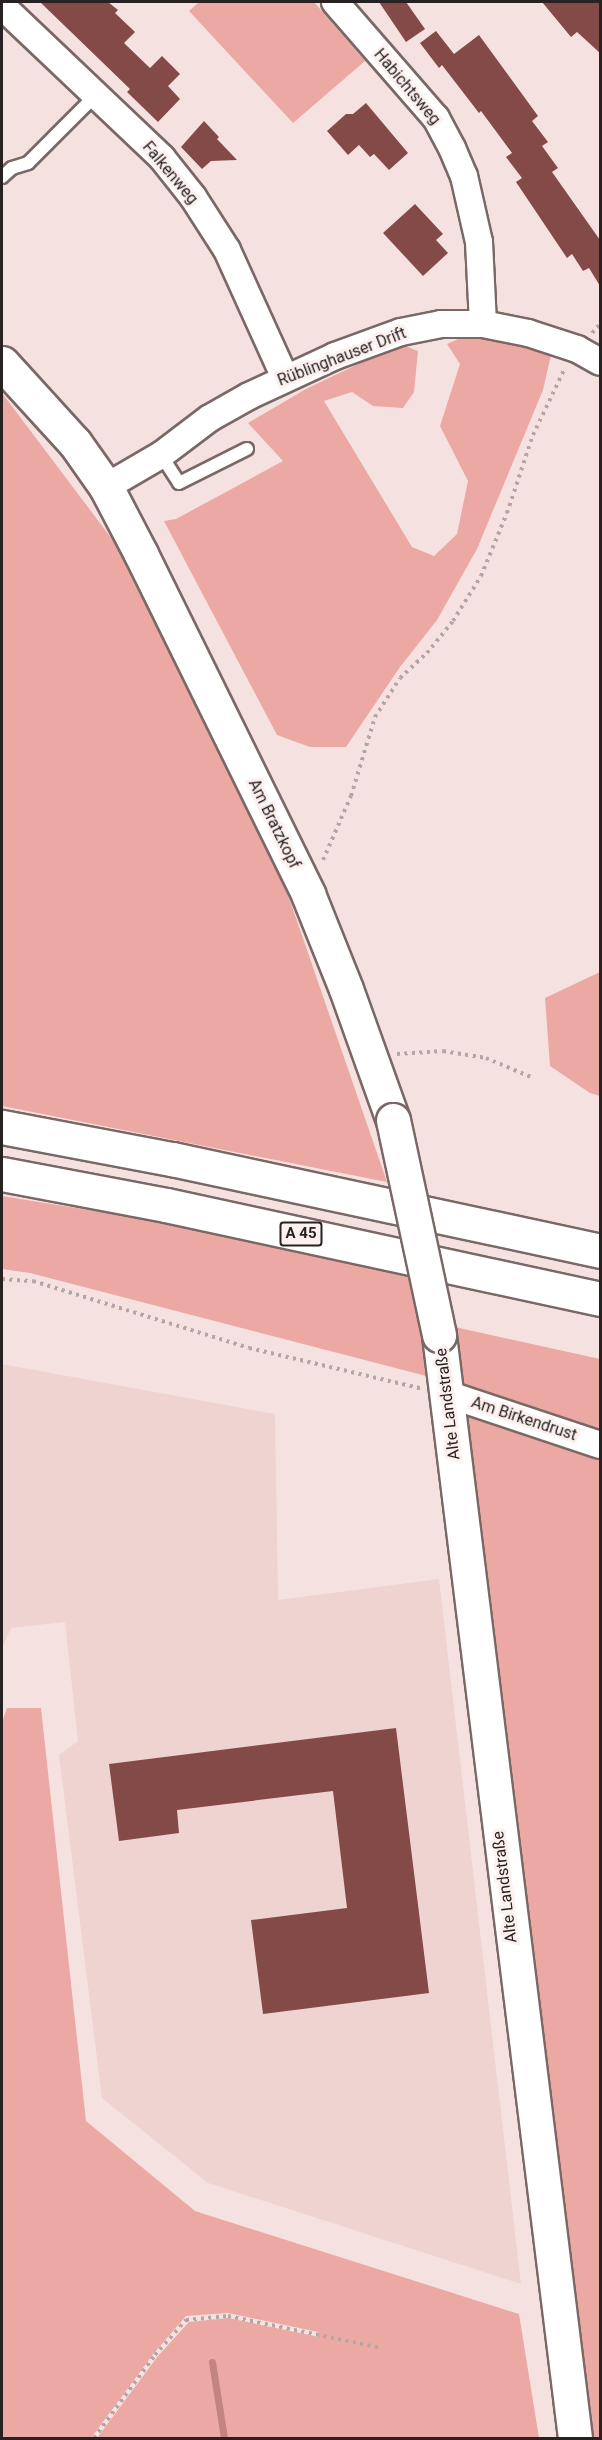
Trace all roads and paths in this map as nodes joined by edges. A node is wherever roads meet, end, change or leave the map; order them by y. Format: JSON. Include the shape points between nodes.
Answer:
{"nodes":[{"id":1,"x":335,"y":2,"type":"edge"},
{"id":2,"x":2,"y":6,"type":"edge"},
{"id":3,"x":95,"y":96,"type":"junction"},
{"id":4,"x":2,"y":177,"type":"edge"},
{"id":5,"x":483,"y":324,"type":"junction"},
{"id":6,"x":577,"y":349,"type":"junction"},
{"id":7,"x":600,"y":362,"type":"edge"},
{"id":8,"x":2,"y":363,"type":"edge"},
{"id":9,"x":285,"y":378,"type":"junction"},
{"id":10,"x":247,"y":448,"type":"dead end"},
{"id":11,"x":161,"y":455,"type":"junction"},
{"id":12,"x":106,"y":487,"type":"junction"},
{"id":13,"x":308,"y":894,"type":"junction"},
{"id":14,"x":391,"y":1054,"type":"dead end"},
{"id":15,"x":531,"y":1077,"type":"dead end"},
{"id":16,"x":2,"y":1127,"type":"edge"},
{"id":17,"x":2,"y":1174,"type":"edge"},
{"id":18,"x":600,"y":1251,"type":"edge"},
{"id":19,"x":2,"y":1279,"type":"edge"},
{"id":20,"x":600,"y":1299,"type":"edge"},
{"id":21,"x":439,"y":1335,"type":"joint"},
{"id":22,"x":447,"y":1394,"type":"junction"},
{"id":23,"x":600,"y":1445,"type":"edge"},
{"id":24,"x":381,"y":2348,"type":"dead end"},
{"id":25,"x":94,"y":2439,"type":"edge"},
{"id":26,"x":574,"y":2439,"type":"edge"}],
"edges":[{"from":1,"to":5,"type":"street","name":"Habichtsweg","via":[[436,118],[452,148],[464,176],[479,242]]},
{"from":2,"to":3,"type":"street","name":"Falkenweg"},
{"from":3,"to":4,"type":"lane","via":[[28,163],[12,168]]},
{"from":3,"to":9,"type":"street","name":"Falkenweg","via":[[162,158],[193,197],[227,250]]},
{"from":5,"to":6,"type":"street","name":"Rüblinghauser Drift"},
{"from":5,"to":9,"type":"street","name":"Rüblinghauser Drift","via":[[441,324],[400,332]]},
{"from":6,"to":7,"type":"street","name":"Rüblinghauser Drift"},
{"from":6,"to":13,"type":"path","via":[[559,377],[533,435],[481,576],[453,621],[400,678],[375,717],[351,796]]},
{"from":8,"to":12,"type":"main road","name":"Am Bratzkopf","via":[[75,443]]},
{"from":9,"to":11,"type":"street","name":"Rüblinghauser Drift","via":[[210,418]]},
{"from":10,"to":11,"type":"lane","via":[[179,483]]},
{"from":11,"to":12,"type":"street","name":"Rüblinghauser Drift"},
{"from":12,"to":13,"type":"main road","name":"Am Bratzkopf"},
{"from":13,"to":21,"type":"main road","name":"Am Bratzkopf","bridge":true,"via":[[393,1120]]},
{"from":14,"to":15,"type":"path","via":[[443,1051],[476,1056]]},
{"from":16,"to":18,"type":"main road","via":[[172,1159]]},
{"from":17,"to":20,"type":"main road","number":"A 45","via":[[166,1205]]},
{"from":19,"to":22,"type":"path","via":[[33,1281],[249,1348]]},
{"from":21,"to":22,"type":"main road","name":"Alte Landstraße"},
{"from":22,"to":23,"type":"street","name":"Am Birkendrust"},
{"from":22,"to":26,"type":"main road","name":"Alte Landstraße"},
{"from":24,"to":25,"type":"path","via":[[228,2316],[186,2320]]}]}
